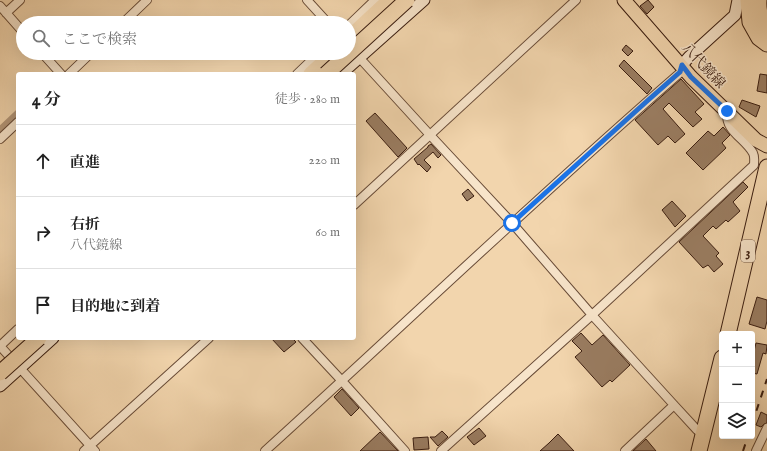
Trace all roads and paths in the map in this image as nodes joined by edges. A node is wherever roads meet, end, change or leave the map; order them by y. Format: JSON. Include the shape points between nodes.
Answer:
{"nodes":[{"id":1,"x":20,"y":0,"type":"edge"},
{"id":2,"x":147,"y":0,"type":"edge"},
{"id":3,"x":307,"y":0,"type":"edge"},
{"id":4,"x":376,"y":0,"type":"edge"},
{"id":5,"x":390,"y":0,"type":"edge"},
{"id":6,"x":407,"y":0,"type":"edge"},
{"id":7,"x":424,"y":0,"type":"edge"},
{"id":8,"x":576,"y":0,"type":"edge"},
{"id":9,"x":624,"y":0,"type":"edge"},
{"id":10,"x":738,"y":0,"type":"edge"},
{"id":11,"x":748,"y":0,"type":"edge"},
{"id":12,"x":759,"y":0,"type":"edge"},
{"id":13,"x":0,"y":6,"type":"edge"},
{"id":14,"x":6,"y":13,"type":"junction"},
{"id":15,"x":130,"y":16,"type":"edge"},
{"id":16,"x":322,"y":16,"type":"edge"},
{"id":17,"x":356,"y":19,"type":"edge"},
{"id":18,"x":16,"y":24,"type":"edge"},
{"id":19,"x":767,"y":31,"type":"edge"},
{"id":20,"x":356,"y":32,"type":"edge"},
{"id":21,"x":767,"y":44,"type":"edge"},
{"id":22,"x":356,"y":47,"type":"edge"},
{"id":23,"x":356,"y":54,"type":"edge"},
{"id":24,"x":359,"y":57,"type":"junction"},
{"id":25,"x":48,"y":60,"type":"edge"},
{"id":26,"x":84,"y":60,"type":"edge"},
{"id":27,"x":312,"y":60,"type":"edge"},
{"id":28,"x":326,"y":60,"type":"edge"},
{"id":29,"x":341,"y":60,"type":"edge"},
{"id":30,"x":356,"y":60,"type":"edge"},
{"id":31,"x":356,"y":60,"type":"edge"},
{"id":32,"x":682,"y":65,"type":"junction"},
{"id":33,"x":59,"y":72,"type":"edge"},
{"id":34,"x":71,"y":72,"type":"edge"},
{"id":35,"x":298,"y":72,"type":"edge"},
{"id":36,"x":313,"y":72,"type":"edge"},
{"id":37,"x":328,"y":72,"type":"edge"},
{"id":38,"x":343,"y":72,"type":"edge"},
{"id":39,"x":727,"y":111,"type":"junction"},
{"id":40,"x":16,"y":124,"type":"edge"},
{"id":41,"x":430,"y":135,"type":"junction"},
{"id":42,"x":0,"y":139,"type":"edge"},
{"id":43,"x":767,"y":146,"type":"edge"},
{"id":44,"x":767,"y":167,"type":"edge"},
{"id":45,"x":356,"y":203,"type":"edge"},
{"id":46,"x":512,"y":223,"type":"junction"},
{"id":47,"x":592,"y":314,"type":"junction"},
{"id":48,"x":16,"y":331,"type":"edge"},
{"id":49,"x":729,"y":331,"type":"edge"},
{"id":50,"x":30,"y":340,"type":"edge"},
{"id":51,"x":37,"y":340,"type":"edge"},
{"id":52,"x":51,"y":340,"type":"edge"},
{"id":53,"x":207,"y":340,"type":"edge"},
{"id":54,"x":304,"y":340,"type":"edge"},
{"id":55,"x":0,"y":346,"type":"edge"},
{"id":56,"x":720,"y":367,"type":"edge"},
{"id":57,"x":20,"y":368,"type":"junction"},
{"id":58,"x":0,"y":370,"type":"edge"},
{"id":59,"x":0,"y":373,"type":"edge"},
{"id":60,"x":342,"y":381,"type":"junction"},
{"id":61,"x":0,"y":386,"type":"edge"},
{"id":62,"x":674,"y":405,"type":"junction"},
{"id":63,"x":767,"y":428,"type":"edge"},
{"id":64,"x":703,"y":434,"type":"junction"},
{"id":65,"x":89,"y":449,"type":"edge"},
{"id":66,"x":265,"y":451,"type":"edge"},
{"id":67,"x":405,"y":451,"type":"edge"},
{"id":68,"x":441,"y":451,"type":"edge"},
{"id":69,"x":625,"y":451,"type":"edge"},
{"id":70,"x":699,"y":451,"type":"edge"},
{"id":71,"x":756,"y":451,"type":"edge"}],
"edges":[{"from":1,"to":14,"type":"street"},
{"from":2,"to":15,"type":"street"},
{"from":3,"to":16,"type":"street"},
{"from":4,"to":17,"type":"street"},
{"from":5,"to":20,"type":"highway"},
{"from":6,"to":22,"type":"highway","bridge":true},
{"from":7,"to":24,"type":"street"},
{"from":8,"to":41,"type":"street"},
{"from":9,"to":32,"type":"main road","name":"八代鏡線"},
{"from":10,"to":32,"type":"street","via":[[735,15]]},
{"from":11,"to":21,"type":"highway","via":[[750,22],[759,38]]},
{"from":12,"to":19,"type":"highway","via":[[761,18]]},
{"from":13,"to":14,"type":"street"},
{"from":14,"to":18,"type":"street"},
{"from":23,"to":24,"type":"street"},
{"from":24,"to":31,"type":"street"},
{"from":24,"to":41,"type":"street"},
{"from":25,"to":33,"type":"street"},
{"from":26,"to":34,"type":"street"},
{"from":27,"to":35,"type":"street"},
{"from":28,"to":36,"type":"highway"},
{"from":29,"to":37,"type":"highway","bridge":true},
{"from":30,"to":38,"type":"street"},
{"from":32,"to":39,"type":"main road","name":"八代鏡線"},
{"from":32,"to":46,"type":"street","via":[[680,72]]},
{"from":39,"to":43,"type":"main road","name":"八代鏡線","via":[[756,140]]},
{"from":39,"to":47,"type":"street","via":[[726,118],[752,153],[754,165]]},
{"from":40,"to":42,"type":"street"},
{"from":41,"to":45,"type":"street"},
{"from":41,"to":46,"type":"street"},
{"from":44,"to":49,"type":"highway","number":"3"},
{"from":46,"to":47,"type":"street"},
{"from":46,"to":60,"type":"street"},
{"from":47,"to":62,"type":"street"},
{"from":47,"to":68,"type":"street"},
{"from":48,"to":55,"type":"street"},
{"from":50,"to":58,"type":"highway","bridge":true},
{"from":51,"to":59,"type":"highway","bridge":true},
{"from":52,"to":57,"type":"street"},
{"from":53,"to":65,"type":"street"},
{"from":54,"to":60,"type":"street"},
{"from":55,"to":57,"type":"street"},
{"from":56,"to":64,"type":"highway"},
{"from":57,"to":61,"type":"street"},
{"from":57,"to":65,"type":"street"},
{"from":60,"to":66,"type":"street"},
{"from":60,"to":67,"type":"street"},
{"from":62,"to":64,"type":"street"},
{"from":62,"to":69,"type":"street"},
{"from":63,"to":71,"type":"street"},
{"from":64,"to":70,"type":"highway"}]}
